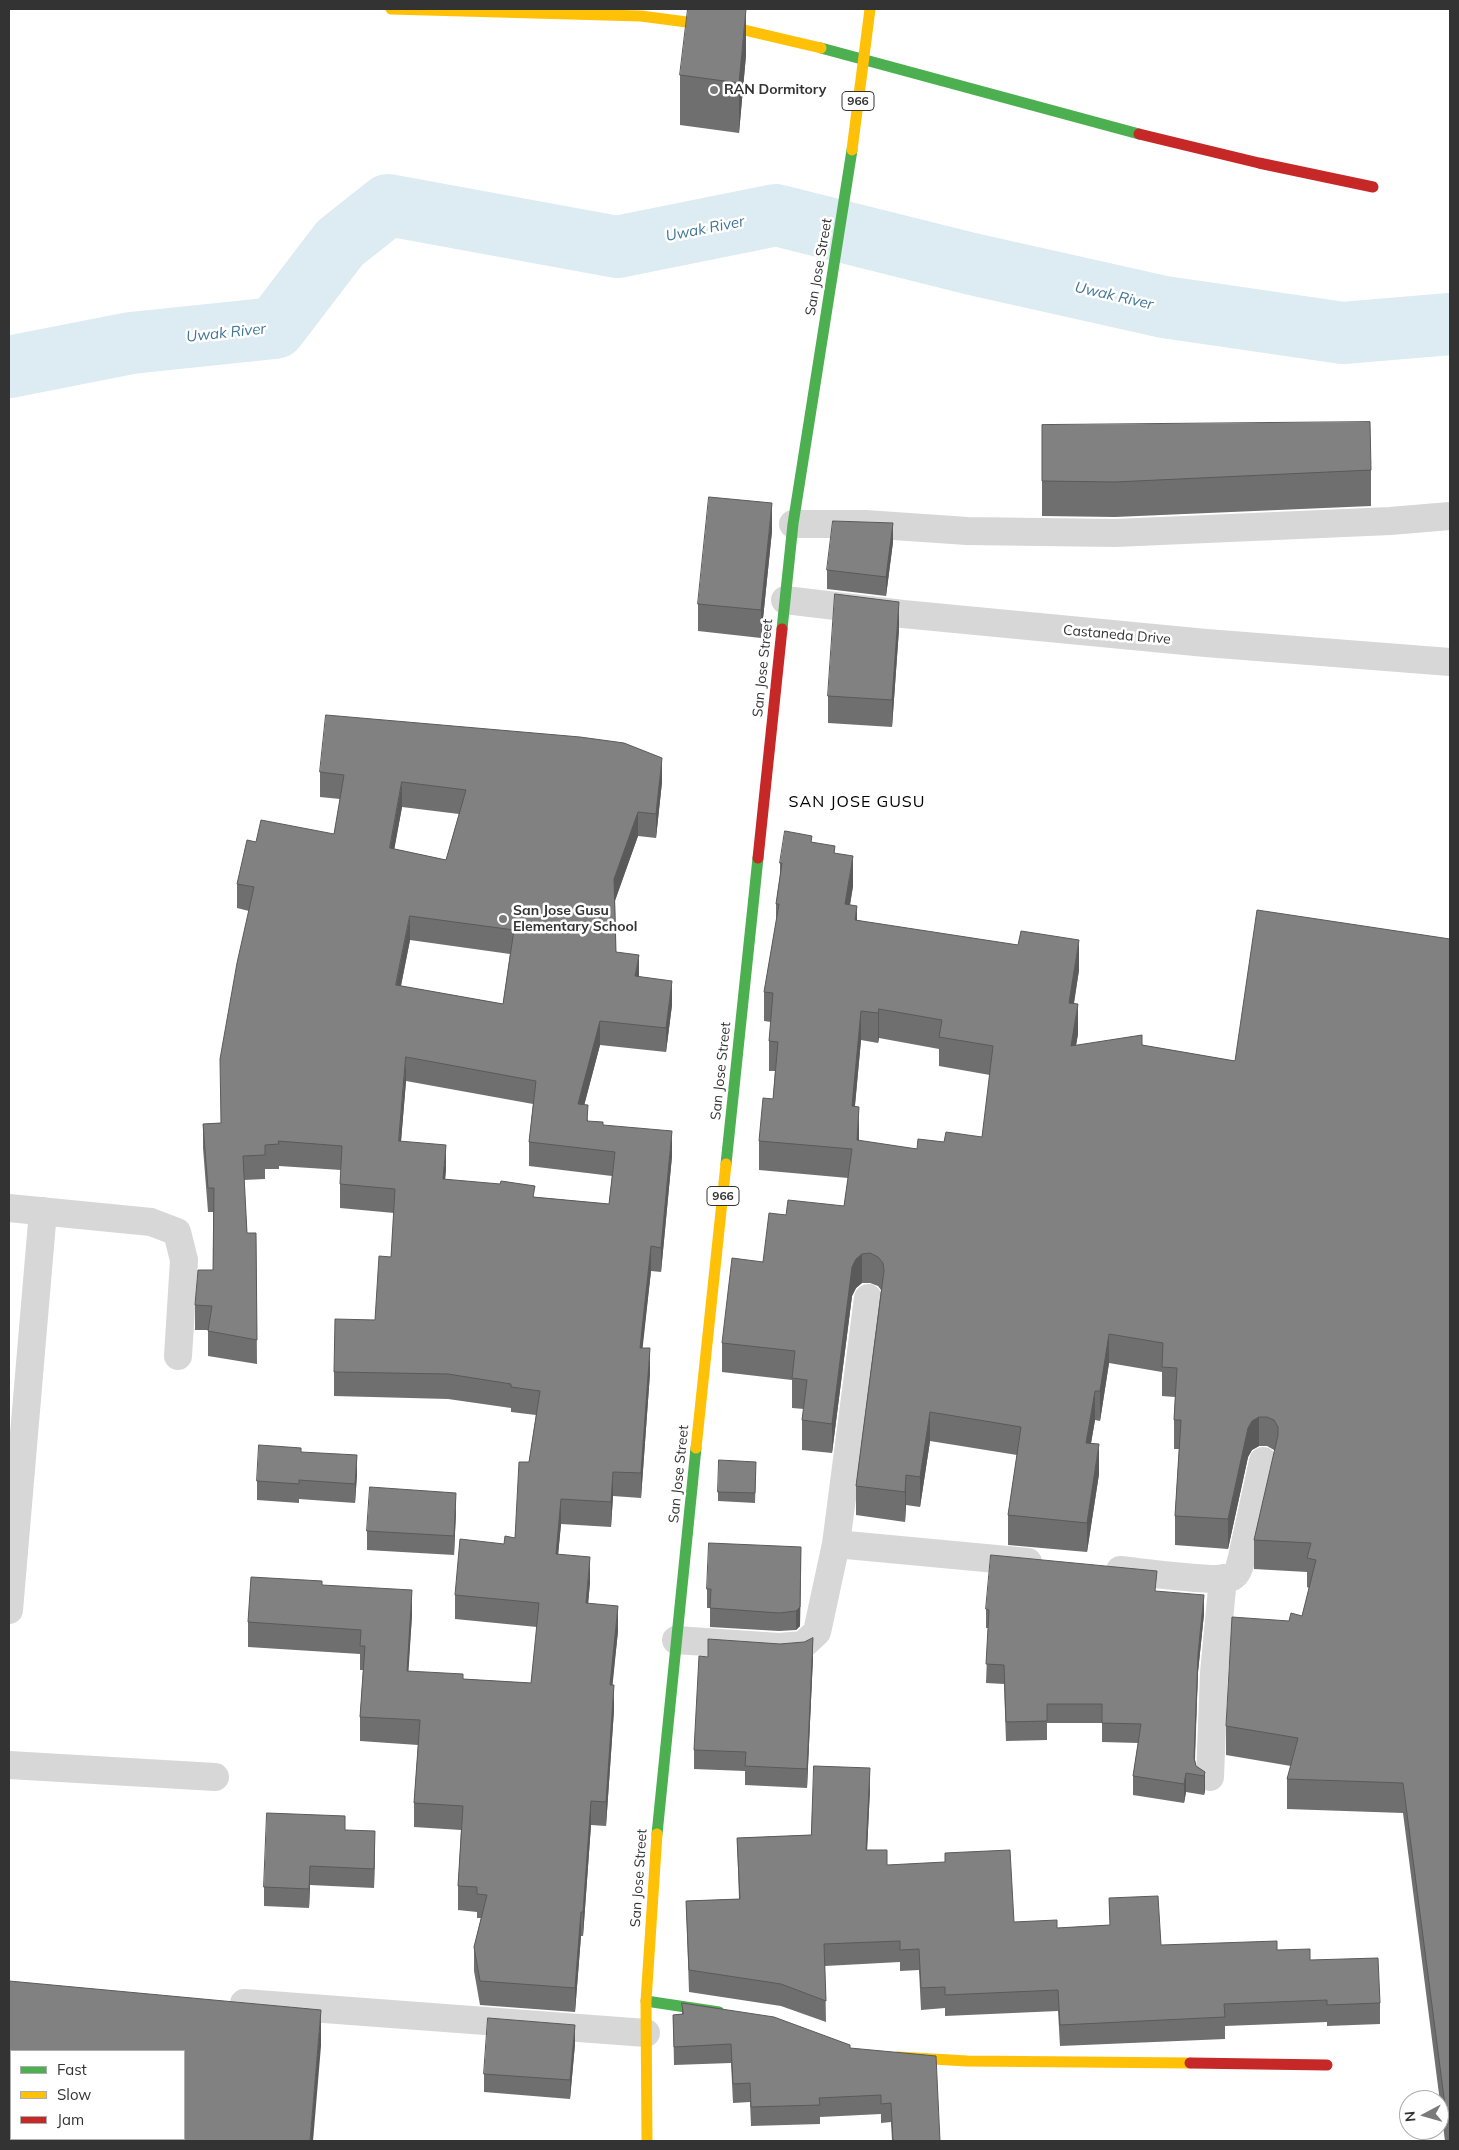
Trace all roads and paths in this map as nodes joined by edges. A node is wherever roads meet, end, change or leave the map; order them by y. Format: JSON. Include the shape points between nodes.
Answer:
{"nodes":[{"id":1,"x":391,"y":9,"type":"edge"},
{"id":2,"x":870,"y":9,"type":"edge"},
{"id":3,"x":863,"y":58,"type":"junction"},
{"id":4,"x":1373,"y":187,"type":"dead end"},
{"id":5,"x":1450,"y":516,"type":"edge"},
{"id":6,"x":793,"y":524,"type":"junction"},
{"id":7,"x":785,"y":600,"type":"junction"},
{"id":8,"x":1450,"y":662,"type":"edge"},
{"id":9,"x":9,"y":1208,"type":"edge"},
{"id":10,"x":43,"y":1211,"type":"junction"},
{"id":11,"x":868,"y":1298,"type":"dead end"},
{"id":12,"x":178,"y":1356,"type":"dead end"},
{"id":13,"x":1263,"y":1461,"type":"dead end"},
{"id":14,"x":836,"y":1544,"type":"junction"},
{"id":15,"x":1052,"y":1564,"type":"edge"},
{"id":16,"x":1091,"y":1568,"type":"edge"},
{"id":17,"x":1223,"y":1578,"type":"junction"},
{"id":18,"x":9,"y":1610,"type":"edge"},
{"id":19,"x":676,"y":1640,"type":"junction"},
{"id":20,"x":9,"y":1765,"type":"edge"},
{"id":21,"x":215,"y":1777,"type":"dead end"},
{"id":22,"x":1210,"y":1777,"type":"dead end"},
{"id":23,"x":646,"y":2001,"type":"junction"},
{"id":24,"x":216,"y":2002,"type":"edge"},
{"id":25,"x":731,"y":2014,"type":"edge"},
{"id":26,"x":646,"y":2033,"type":"junction"},
{"id":27,"x":883,"y":2055,"type":"edge"},
{"id":28,"x":1327,"y":2065,"type":"dead end"},
{"id":29,"x":648,"y":2141,"type":"edge"}],
"edges":[{"from":1,"to":3,"type":"main road","via":[[641,16],[740,29]]},
{"from":2,"to":3,"type":"main road","name":"San Jose Street","number":"966"},
{"from":3,"to":4,"type":"main road","via":[[1120,129],[1259,164]]},
{"from":3,"to":6,"type":"main road","name":"San Jose Street","number":"966","via":[[847,194]]},
{"from":5,"to":6,"type":"street","via":[[1114,533]]},
{"from":6,"to":7,"type":"main road","name":"San Jose Street","number":"966"},
{"from":7,"to":8,"type":"street","name":"Castaneda Drive","via":[[1196,642]]},
{"from":7,"to":19,"type":"main road","name":"San Jose Street","number":"966"},
{"from":9,"to":10,"type":"street"},
{"from":10,"to":12,"type":"street","via":[[151,1222],[177,1232],[184,1260]]},
{"from":10,"to":18,"type":"street"},
{"from":11,"to":14,"type":"street"},
{"from":13,"to":17,"type":"street","via":[[1239,1571],[1232,1577]]},
{"from":14,"to":15,"type":"street"},
{"from":14,"to":19,"type":"street","via":[[817,1632],[803,1645],[780,1647]]},
{"from":16,"to":17,"type":"street"},
{"from":17,"to":22,"type":"street","via":[[1214,1672]]},
{"from":19,"to":23,"type":"main road","name":"San Jose Street","number":"966","via":[[654,1856]]},
{"from":20,"to":21,"type":"street"},
{"from":23,"to":25,"type":"main road"},
{"from":23,"to":26,"type":"main road","name":"San Jose Street","number":"966"},
{"from":24,"to":26,"type":"street"},
{"from":26,"to":29,"type":"main road","name":"San Jose Street","number":"966"},
{"from":27,"to":28,"type":"main road","via":[[967,2061]]}]}
